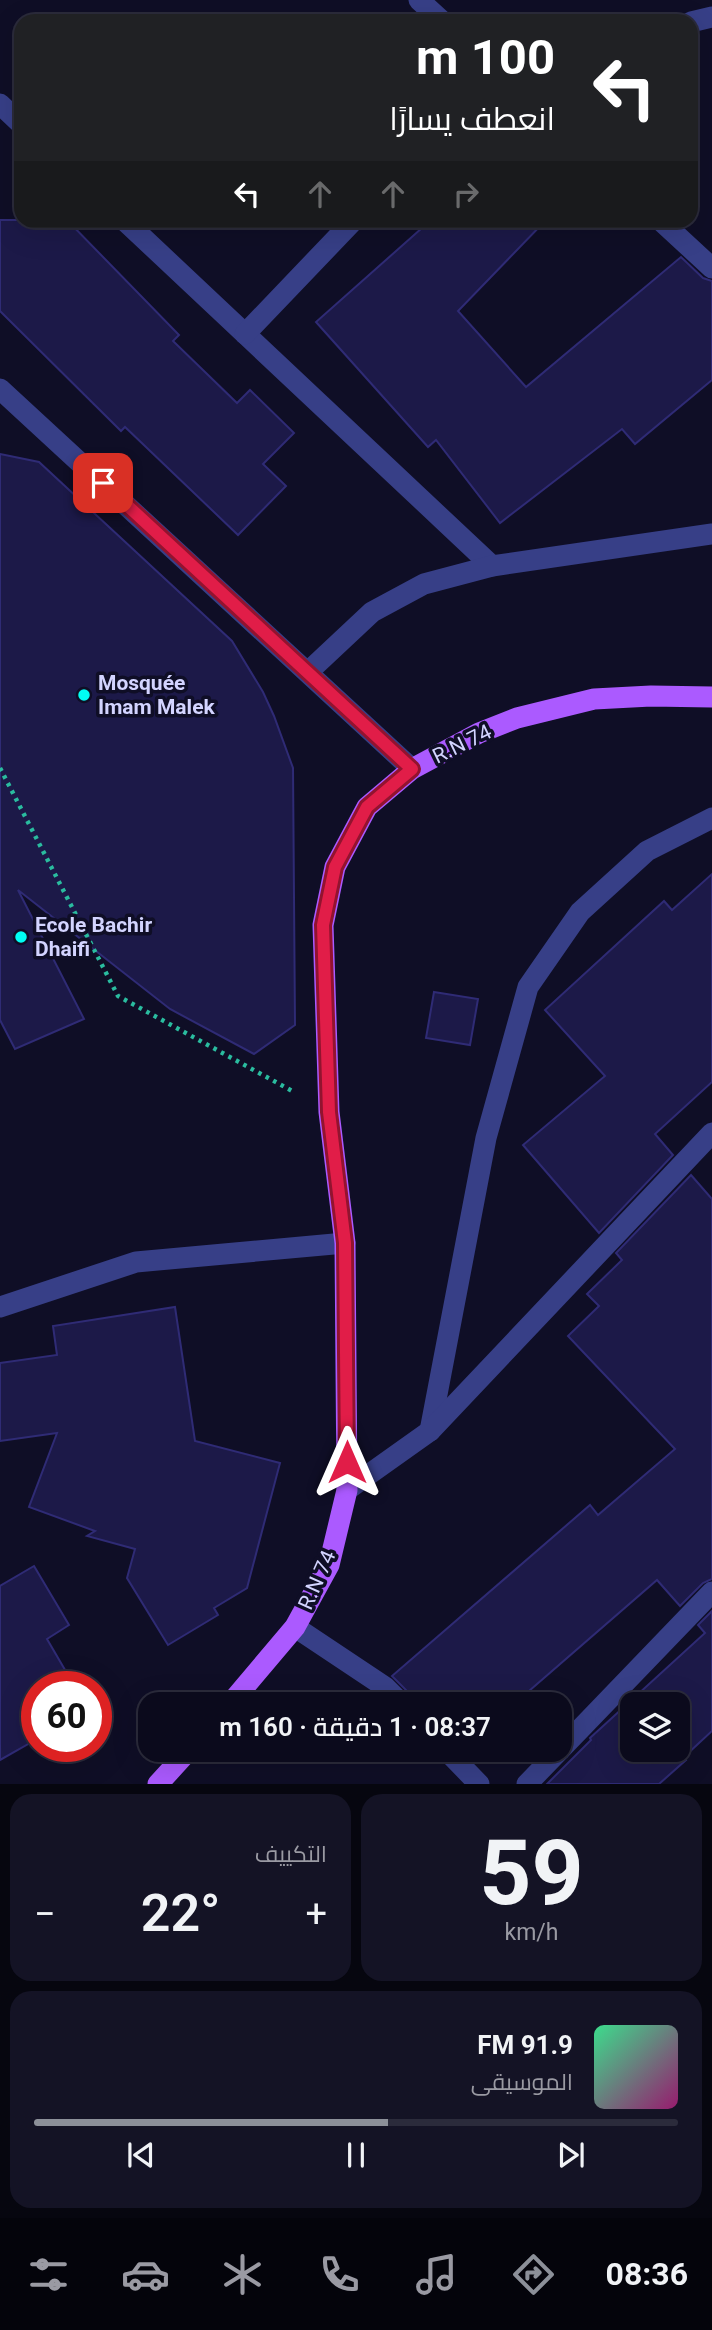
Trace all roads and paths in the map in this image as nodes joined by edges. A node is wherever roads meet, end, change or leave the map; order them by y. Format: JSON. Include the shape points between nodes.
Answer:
{"nodes":[{"id":1,"x":419,"y":0,"type":"edge"},
{"id":2,"x":434,"y":14,"type":"edge"},
{"id":3,"x":0,"y":104,"type":"edge"},
{"id":4,"x":14,"y":117,"type":"edge"},
{"id":5,"x":132,"y":228,"type":"edge"},
{"id":6,"x":346,"y":228,"type":"edge"},
{"id":7,"x":669,"y":228,"type":"edge"},
{"id":8,"x":712,"y":268,"type":"edge"},
{"id":9,"x":245,"y":334,"type":"junction"},
{"id":10,"x":0,"y":389,"type":"edge"},
{"id":11,"x":712,"y":534,"type":"edge"},
{"id":12,"x":492,"y":566,"type":"junction"},
{"id":13,"x":308,"y":672,"type":"junction"},
{"id":14,"x":712,"y":697,"type":"edge"},
{"id":15,"x":0,"y":768,"type":"edge"},
{"id":16,"x":412,"y":769,"type":"junction"},
{"id":17,"x":712,"y":818,"type":"edge"},
{"id":18,"x":329,"y":1112,"type":"junction"},
{"id":19,"x":712,"y":1133,"type":"edge"},
{"id":20,"x":345,"y":1243,"type":"junction"},
{"id":21,"x":0,"y":1307,"type":"edge"},
{"id":22,"x":430,"y":1431,"type":"junction"},
{"id":23,"x":347,"y":1490,"type":"junction"},
{"id":24,"x":712,"y":1592,"type":"edge"},
{"id":25,"x":295,"y":1627,"type":"junction"},
{"id":26,"x":240,"y":1692,"type":"edge"},
{"id":27,"x":390,"y":1692,"type":"edge"},
{"id":28,"x":572,"y":1738,"type":"edge"},
{"id":29,"x":178,"y":1762,"type":"edge"},
{"id":30,"x":458,"y":1762,"type":"edge"},
{"id":31,"x":548,"y":1762,"type":"edge"},
{"id":32,"x":158,"y":1784,"type":"edge"},
{"id":33,"x":479,"y":1784,"type":"edge"},
{"id":34,"x":527,"y":1784,"type":"edge"}],
"edges":[{"from":1,"to":2,"type":"street"},
{"from":3,"to":4,"type":"street"},
{"from":5,"to":9,"type":"street"},
{"from":6,"to":9,"type":"street"},
{"from":7,"to":8,"type":"street"},
{"from":9,"to":12,"type":"street"},
{"from":10,"to":13,"type":"street"},
{"from":11,"to":12,"type":"street"},
{"from":12,"to":13,"type":"street","via":[[424,584],[372,612]]},
{"from":13,"to":16,"type":"street"},
{"from":14,"to":16,"type":"main road","name":"R.N 74","via":[[594,699],[517,718]]},
{"from":15,"to":18,"type":"path","via":[[118,996]]},
{"from":16,"to":18,"type":"main road","name":"R.N 74","via":[[367,807],[335,867],[323,925]]},
{"from":17,"to":22,"type":"street","via":[[647,851],[580,912],[528,987],[486,1138]]},
{"from":18,"to":20,"type":"main road","name":"R.N 74"},
{"from":19,"to":22,"type":"street"},
{"from":20,"to":21,"type":"street","via":[[136,1262]]},
{"from":20,"to":23,"type":"main road","name":"R.N 74"},
{"from":22,"to":23,"type":"street"},
{"from":23,"to":25,"type":"main road","name":"R.N 74","via":[[329,1565]]},
{"from":24,"to":28,"type":"street"},
{"from":25,"to":26,"type":"main road","name":"R.N 74"},
{"from":25,"to":27,"type":"street"},
{"from":29,"to":32,"type":"main road"},
{"from":30,"to":33,"type":"street"},
{"from":31,"to":34,"type":"street"}]}
